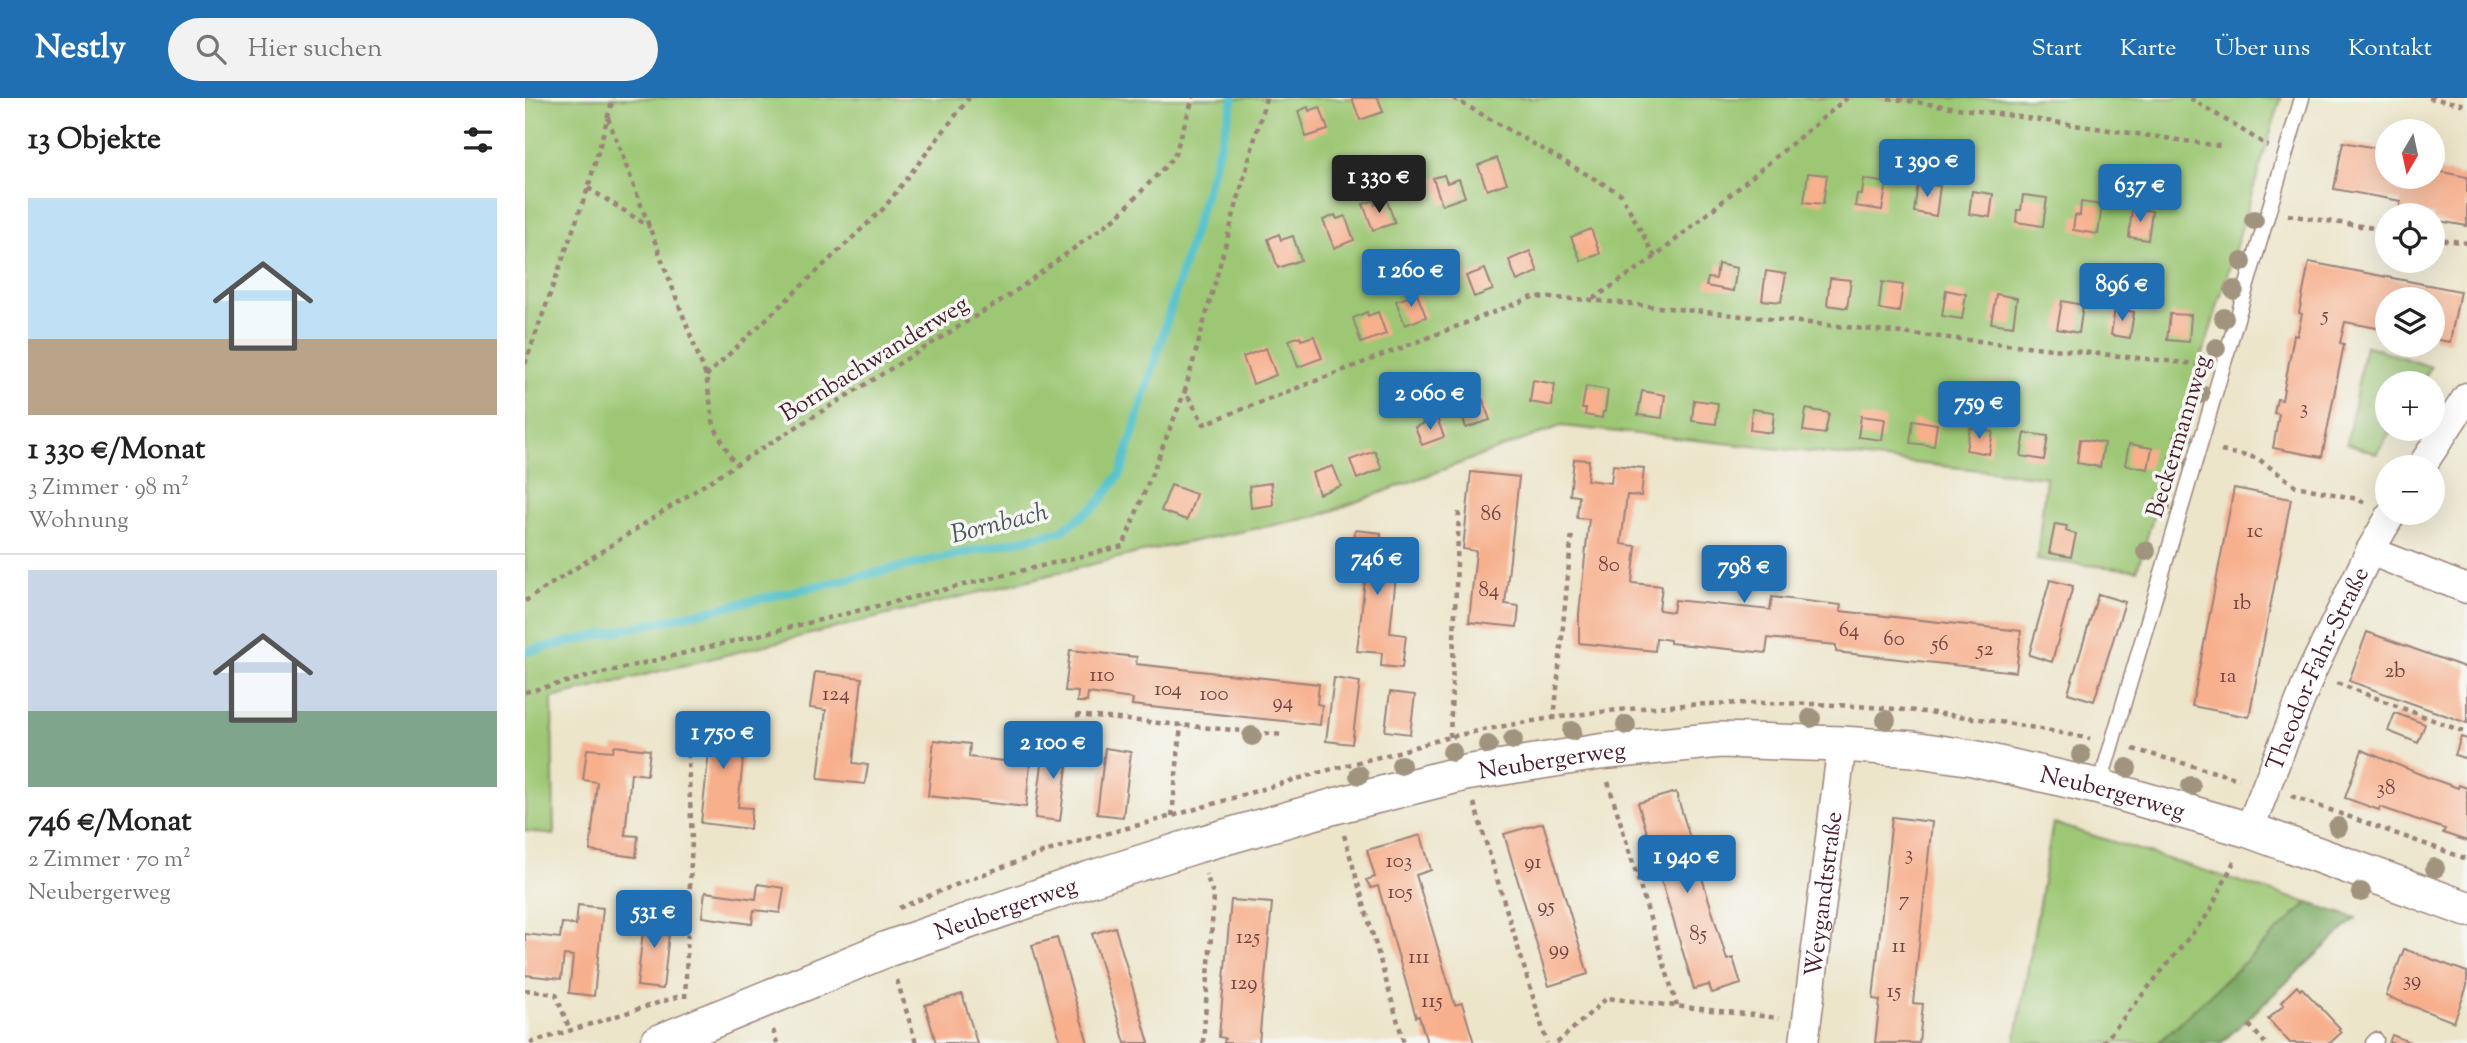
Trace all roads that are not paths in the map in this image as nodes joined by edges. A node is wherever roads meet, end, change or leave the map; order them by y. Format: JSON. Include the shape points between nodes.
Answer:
{"nodes":[{"id":1,"x":2302,"y":98,"type":"edge"},
{"id":2,"x":2467,"y":397,"type":"edge"},
{"id":3,"x":2429,"y":455,"type":"edge"},
{"id":4,"x":2385,"y":525,"type":"edge"},
{"id":5,"x":2370,"y":551,"type":"junction"},
{"id":6,"x":2467,"y":589,"type":"edge"},
{"id":7,"x":1842,"y":744,"type":"junction"},
{"id":8,"x":2099,"y":787,"type":"junction"},
{"id":9,"x":2249,"y":830,"type":"junction"},
{"id":10,"x":2467,"y":909,"type":"edge"},
{"id":11,"x":1805,"y":1032,"type":"edge"},
{"id":12,"x":671,"y":1038,"type":"edge"}],
"edges":[{"from":1,"to":8,"type":"lane","name":"Beckermannweg"},
{"from":2,"to":3,"type":"street"},
{"from":4,"to":5,"type":"street","name":"Theodor-Fahr-Straße"},
{"from":5,"to":6,"type":"street"},
{"from":5,"to":9,"type":"street","name":"Theodor-Fahr-Straße","via":[[2311,673]]},
{"from":7,"to":8,"type":"street","name":"Neubergerweg","via":[[1913,748],[1973,758]]},
{"from":7,"to":11,"type":"street","name":"Weygandtstraße"},
{"from":7,"to":12,"type":"street","name":"Neubergerweg","via":[[1720,740],[1599,752],[1465,773],[1197,845],[1090,879],[887,949]]},
{"from":8,"to":9,"type":"street","name":"Neubergerweg"},
{"from":9,"to":10,"type":"street","name":"Neubergerweg"}]}
